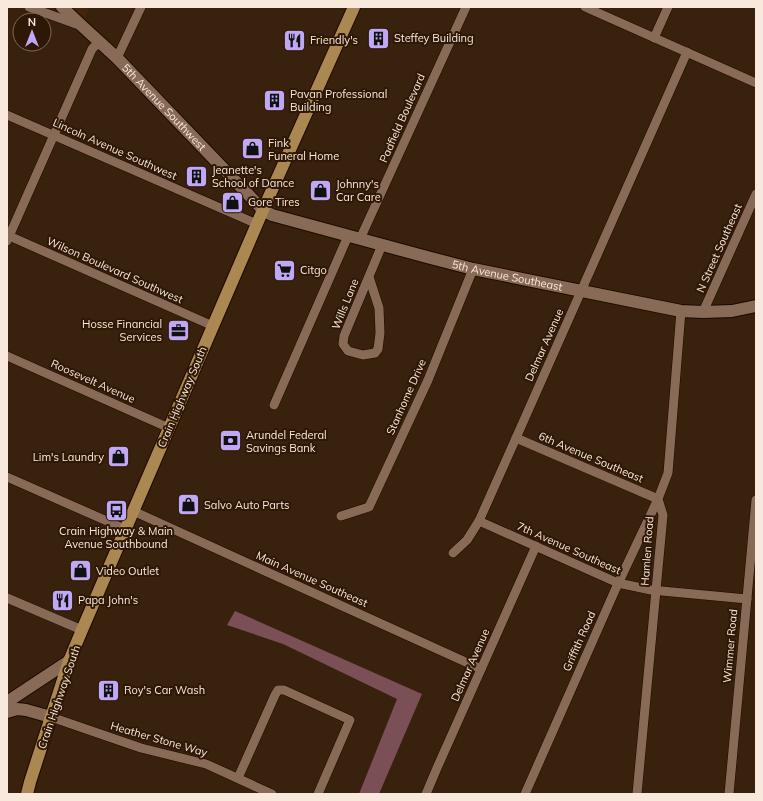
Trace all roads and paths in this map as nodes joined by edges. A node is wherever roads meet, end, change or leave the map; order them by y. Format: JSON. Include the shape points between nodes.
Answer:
{"nodes":[{"id":1,"x":29,"y":7,"type":"edge"},
{"id":2,"x":62,"y":7,"type":"edge"},
{"id":3,"x":141,"y":7,"type":"edge"},
{"id":4,"x":354,"y":7,"type":"edge"},
{"id":5,"x":466,"y":7,"type":"edge"},
{"id":6,"x":585,"y":7,"type":"edge"},
{"id":7,"x":668,"y":7,"type":"edge"},
{"id":8,"x":81,"y":26,"type":"junction"},
{"id":9,"x":654,"y":38,"type":"junction"},
{"id":10,"x":99,"y":42,"type":"junction"},
{"id":11,"x":687,"y":52,"type":"junction"},
{"id":12,"x":117,"y":58,"type":"junction"},
{"id":13,"x":756,"y":83,"type":"edge"},
{"id":14,"x":7,"y":115,"type":"edge"},
{"id":15,"x":53,"y":135,"type":"junction"},
{"id":16,"x":756,"y":194,"type":"edge"},
{"id":17,"x":263,"y":210,"type":"junction"},
{"id":18,"x":257,"y":224,"type":"junction"},
{"id":19,"x":348,"y":236,"type":"junction"},
{"id":20,"x":8,"y":238,"type":"edge"},
{"id":21,"x":360,"y":239,"type":"junction"},
{"id":22,"x":382,"y":245,"type":"junction"},
{"id":23,"x":473,"y":269,"type":"junction"},
{"id":24,"x":369,"y":277,"type":"junction"},
{"id":25,"x":581,"y":291,"type":"junction"},
{"id":26,"x":756,"y":306,"type":"edge"},
{"id":27,"x":681,"y":311,"type":"junction"},
{"id":28,"x":703,"y":312,"type":"junction"},
{"id":29,"x":213,"y":326,"type":"junction"},
{"id":30,"x":7,"y":356,"type":"edge"},
{"id":31,"x":274,"y":405,"type":"dead end"},
{"id":32,"x":169,"y":428,"type":"junction"},
{"id":33,"x":516,"y":438,"type":"junction"},
{"id":34,"x":7,"y":477,"type":"edge"},
{"id":35,"x":658,"y":499,"type":"junction"},
{"id":36,"x":756,"y":500,"type":"edge"},
{"id":37,"x":133,"y":511,"type":"junction"},
{"id":38,"x":341,"y":516,"type":"dead end"},
{"id":39,"x":479,"y":521,"type":"junction"},
{"id":40,"x":125,"y":529,"type":"junction"},
{"id":41,"x":536,"y":546,"type":"junction"},
{"id":42,"x":453,"y":553,"type":"dead end"},
{"id":43,"x":618,"y":583,"type":"junction"},
{"id":44,"x":656,"y":590,"type":"junction"},
{"id":45,"x":7,"y":598,"type":"edge"},
{"id":46,"x":747,"y":599,"type":"junction"},
{"id":47,"x":82,"y":630,"type":"junction"},
{"id":48,"x":69,"y":661,"type":"junction"},
{"id":49,"x":481,"y":669,"type":"junction"},
{"id":50,"x":7,"y":702,"type":"edge"},
{"id":51,"x":7,"y":712,"type":"edge"},
{"id":52,"x":51,"y":717,"type":"junction"},
{"id":53,"x":238,"y":778,"type":"junction"},
{"id":54,"x":28,"y":794,"type":"edge"},
{"id":55,"x":272,"y":794,"type":"edge"},
{"id":56,"x":318,"y":794,"type":"edge"},
{"id":57,"x":426,"y":794,"type":"edge"},
{"id":58,"x":525,"y":794,"type":"edge"},
{"id":59,"x":638,"y":794,"type":"edge"},
{"id":60,"x":729,"y":794,"type":"edge"}],
"edges":[{"from":1,"to":8,"type":"street"},
{"from":2,"to":8,"type":"street","name":"5th Avenue Southwest"},
{"from":3,"to":12,"type":"street"},
{"from":4,"to":17,"type":"main road","name":"Crain Highway South"},
{"from":5,"to":21,"type":"street","name":"Padfield Boulevard"},
{"from":6,"to":9,"type":"street"},
{"from":7,"to":9,"type":"street"},
{"from":8,"to":10,"type":"street","name":"5th Avenue Southwest"},
{"from":9,"to":11,"type":"street"},
{"from":10,"to":12,"type":"street","name":"5th Avenue Southwest"},
{"from":10,"to":15,"type":"street","via":[[92,49]]},
{"from":11,"to":13,"type":"street"},
{"from":11,"to":25,"type":"street","name":"Delmar Avenue"},
{"from":12,"to":17,"type":"street","name":"5th Avenue Southwest"},
{"from":14,"to":15,"type":"street","name":"Lincoln Avenue Southwest"},
{"from":15,"to":18,"type":"street","name":"Lincoln Avenue Southwest"},
{"from":15,"to":20,"type":"street"},
{"from":16,"to":28,"type":"street","name":"N Street Southeast"},
{"from":17,"to":18,"type":"main road","name":"Crain Highway South"},
{"from":17,"to":19,"type":"street","name":"5th Avenue Southeast","via":[[272,215]]},
{"from":18,"to":29,"type":"main road","name":"Crain Highway South"},
{"from":19,"to":21,"type":"street","name":"5th Avenue Southeast"},
{"from":19,"to":31,"type":"street"},
{"from":20,"to":29,"type":"street","name":"Wilson Boulevard Southwest"},
{"from":21,"to":22,"type":"street","name":"5th Avenue Southeast"},
{"from":22,"to":23,"type":"street","name":"5th Avenue Southeast"},
{"from":22,"to":24,"type":"street","name":"Wills Lane"},
{"from":23,"to":25,"type":"street","name":"5th Avenue Southeast"},
{"from":23,"to":38,"type":"street","name":"Stanhome Drive","via":[[428,380],[370,507]]},
{"from":24,"to":24,"type":"street","name":"Wills Lane","via":[[343,344],[348,351],[363,355],[375,353],[380,333],[379,308]]},
{"from":25,"to":27,"type":"street","name":"5th Avenue Southeast"},
{"from":25,"to":33,"type":"street","name":"Delmar Avenue"},
{"from":26,"to":28,"type":"street","name":"5th Avenue Southeast","via":[[732,311]]},
{"from":27,"to":28,"type":"street","name":"5th Avenue Southeast"},
{"from":27,"to":35,"type":"street","via":[[668,473]]},
{"from":29,"to":32,"type":"main road","name":"Crain Highway South"},
{"from":30,"to":32,"type":"street","name":"Roosevelt Avenue"},
{"from":32,"to":37,"type":"main road","name":"Crain Highway South"},
{"from":33,"to":35,"type":"street","name":"6th Avenue Southeast"},
{"from":33,"to":39,"type":"street","name":"Delmar Avenue"},
{"from":34,"to":40,"type":"street"},
{"from":35,"to":43,"type":"street","name":"Griffith Road"},
{"from":35,"to":44,"type":"street","name":"Hamlen Road","via":[[663,515]]},
{"from":36,"to":46,"type":"street","name":"Wimmer Road"},
{"from":37,"to":40,"type":"main road","name":"Crain Highway South"},
{"from":37,"to":49,"type":"street","name":"Main Avenue Southeast"},
{"from":39,"to":41,"type":"street","name":"7th Avenue Southeast"},
{"from":39,"to":42,"type":"street","name":"Delmar Avenue","via":[[467,540]]},
{"from":40,"to":47,"type":"main road","name":"Crain Highway South"},
{"from":41,"to":43,"type":"street","name":"7th Avenue Southeast"},
{"from":41,"to":49,"type":"street","name":"Delmar Avenue"},
{"from":43,"to":44,"type":"street","name":"7th Avenue Southeast"},
{"from":43,"to":58,"type":"street","name":"Griffith Road"},
{"from":44,"to":46,"type":"street","name":"7th Avenue Southeast"},
{"from":44,"to":59,"type":"street","name":"Hamlen Road"},
{"from":45,"to":47,"type":"street"},
{"from":46,"to":60,"type":"street","name":"Wimmer Road"},
{"from":47,"to":48,"type":"main road","name":"Crain Highway South"},
{"from":48,"to":50,"type":"street"},
{"from":48,"to":52,"type":"main road","name":"Crain Highway South"},
{"from":49,"to":57,"type":"street","name":"Delmar Avenue"},
{"from":51,"to":52,"type":"street","via":[[16,709],[26,710]]},
{"from":52,"to":53,"type":"street","name":"Heather Stone Way","via":[[140,748],[206,764]]},
{"from":52,"to":54,"type":"main road","name":"Crain Highway South"},
{"from":53,"to":55,"type":"street","name":"Heather Stone Way"},
{"from":53,"to":56,"type":"street","via":[[275,695],[278,690],[284,690],[350,720]]}]}
